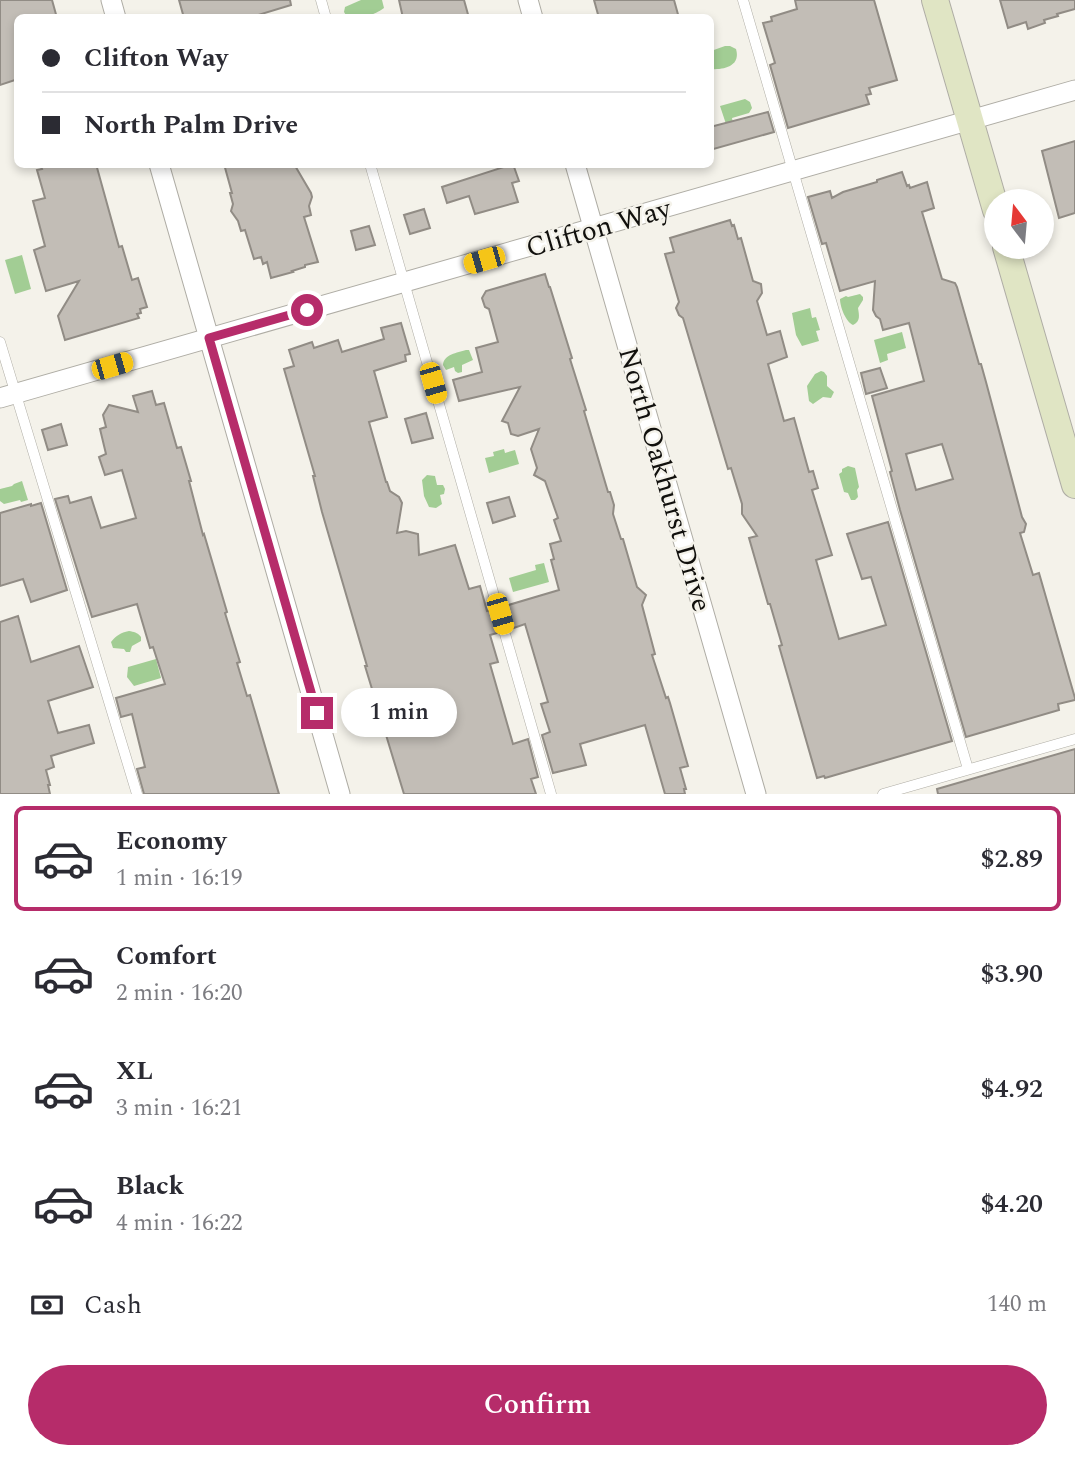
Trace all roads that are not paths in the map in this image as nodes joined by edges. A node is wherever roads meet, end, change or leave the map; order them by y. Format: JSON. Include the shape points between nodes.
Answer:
{"nodes":[{"id":1,"x":743,"y":0,"type":"edge"},
{"id":2,"x":935,"y":0,"type":"edge"},
{"id":3,"x":1075,"y":90,"type":"edge"},
{"id":4,"x":970,"y":121,"type":"junction"},
{"id":5,"x":160,"y":168,"type":"edge"},
{"id":6,"x":371,"y":168,"type":"edge"},
{"id":7,"x":576,"y":168,"type":"edge"},
{"id":8,"x":793,"y":172,"type":"junction"},
{"id":9,"x":990,"y":189,"type":"edge"},
{"id":10,"x":593,"y":228,"type":"junction"},
{"id":11,"x":1009,"y":259,"type":"edge"},
{"id":12,"x":405,"y":283,"type":"junction"},
{"id":13,"x":209,"y":338,"type":"junction"},
{"id":14,"x":0,"y":342,"type":"edge"},
{"id":15,"x":7,"y":396,"type":"edge"},
{"id":16,"x":1075,"y":485,"type":"edge"},
{"id":17,"x":1075,"y":738,"type":"edge"},
{"id":18,"x":968,"y":769,"type":"junction"},
{"id":19,"x":137,"y":794,"type":"edge"},
{"id":20,"x":340,"y":794,"type":"edge"},
{"id":21,"x":551,"y":794,"type":"edge"},
{"id":22,"x":756,"y":794,"type":"edge"},
{"id":23,"x":883,"y":794,"type":"edge"}],
"edges":[{"from":1,"to":8,"type":"lane"},
{"from":2,"to":4,"type":"street"},
{"from":3,"to":4,"type":"street","name":"Clifton Way"},
{"from":4,"to":8,"type":"street","name":"Clifton Way"},
{"from":4,"to":9,"type":"street"},
{"from":5,"to":13,"type":"street"},
{"from":6,"to":12,"type":"lane"},
{"from":7,"to":10,"type":"street","name":"North Oakhurst Drive"},
{"from":8,"to":10,"type":"street","name":"Clifton Way"},
{"from":8,"to":18,"type":"lane"},
{"from":10,"to":12,"type":"street","name":"Clifton Way"},
{"from":10,"to":22,"type":"street","name":"North Oakhurst Drive"},
{"from":11,"to":16,"type":"street"},
{"from":12,"to":13,"type":"street","name":"Clifton Way"},
{"from":12,"to":21,"type":"lane"},
{"from":13,"to":15,"type":"street","name":"Clifton Way"},
{"from":13,"to":20,"type":"street"},
{"from":14,"to":15,"type":"lane"},
{"from":15,"to":19,"type":"lane"},
{"from":17,"to":18,"type":"lane"},
{"from":18,"to":23,"type":"lane"}]}
